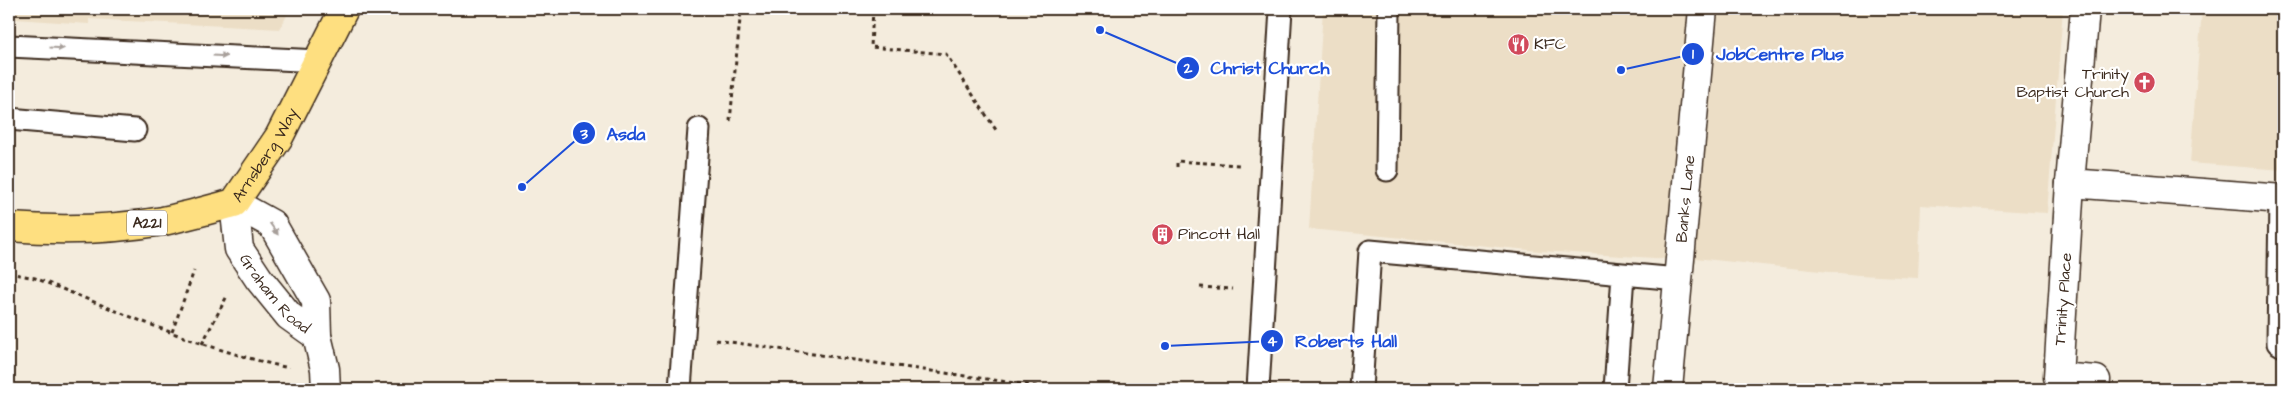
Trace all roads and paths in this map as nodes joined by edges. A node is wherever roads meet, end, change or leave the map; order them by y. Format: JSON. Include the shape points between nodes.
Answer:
{"nodes":[{"id":1,"x":344,"y":9,"type":"edge"},
{"id":2,"x":741,"y":9,"type":"edge"},
{"id":3,"x":873,"y":9,"type":"edge"},
{"id":4,"x":1281,"y":9,"type":"edge"},
{"id":5,"x":1389,"y":9,"type":"edge"},
{"id":6,"x":1703,"y":9,"type":"edge"},
{"id":7,"x":2085,"y":9,"type":"edge"},
{"id":8,"x":9,"y":46,"type":"edge"},
{"id":9,"x":319,"y":61,"type":"junction"},
{"id":10,"x":9,"y":119,"type":"edge"},
{"id":11,"x":730,"y":126,"type":"dead end"},
{"id":12,"x":699,"y":128,"type":"dead end"},
{"id":13,"x":135,"y":130,"type":"dead end"},
{"id":14,"x":998,"y":133,"type":"dead end"},
{"id":15,"x":1177,"y":167,"type":"dead end"},
{"id":16,"x":1271,"y":167,"type":"junction"},
{"id":17,"x":1387,"y":170,"type":"dead end"},
{"id":18,"x":2070,"y":183,"type":"junction"},
{"id":19,"x":2282,"y":199,"type":"edge"},
{"id":20,"x":234,"y":203,"type":"junction"},
{"id":21,"x":9,"y":227,"type":"edge"},
{"id":22,"x":194,"y":271,"type":"dead end"},
{"id":23,"x":9,"y":273,"type":"edge"},
{"id":24,"x":1623,"y":275,"type":"junction"},
{"id":25,"x":1678,"y":279,"type":"junction"},
{"id":26,"x":229,"y":292,"type":"dead end"},
{"id":27,"x":172,"y":332,"type":"junction"},
{"id":28,"x":317,"y":336,"type":"junction"},
{"id":29,"x":710,"y":340,"type":"dead end"},
{"id":30,"x":202,"y":344,"type":"junction"},
{"id":31,"x":2283,"y":346,"type":"edge"},
{"id":32,"x":291,"y":368,"type":"dead end"},
{"id":33,"x":2096,"y":380,"type":"dead end"},
{"id":34,"x":326,"y":389,"type":"edge"},
{"id":35,"x":680,"y":389,"type":"edge"},
{"id":36,"x":1056,"y":389,"type":"edge"},
{"id":37,"x":1258,"y":389,"type":"edge"},
{"id":38,"x":1361,"y":389,"type":"edge"},
{"id":39,"x":1615,"y":389,"type":"edge"},
{"id":40,"x":1668,"y":389,"type":"edge"}],
"edges":[{"from":1,"to":9,"type":"main road","name":"Arnsberg Way"},
{"from":2,"to":11,"type":"path"},
{"from":3,"to":14,"type":"path","via":[[871,47],[946,54]]},
{"from":4,"to":16,"type":"lane"},
{"from":5,"to":17,"type":"lane"},
{"from":6,"to":25,"type":"street","name":"Banks Lane"},
{"from":7,"to":18,"type":"street","name":"Trinity Place"},
{"from":8,"to":9,"type":"lane","one_way":true},
{"from":9,"to":20,"type":"main road","name":"Arnsberg Way","via":[[280,137]]},
{"from":10,"to":13,"type":"lane"},
{"from":12,"to":35,"type":"lane"},
{"from":15,"to":16,"type":"path","via":[[1177,160]]},
{"from":16,"to":37,"type":"lane"},
{"from":18,"to":19,"type":"street"},
{"from":18,"to":33,"type":"street","name":"Trinity Place","via":[[2058,377]]},
{"from":19,"to":31,"type":"lane","via":[[2278,343]]},
{"from":20,"to":21,"type":"main road","name":"Arnsberg Way","number":"A221","via":[[164,221],[115,228],[59,230]]},
{"from":20,"to":28,"type":"street","name":"Graham Road","via":[[239,249],[289,316]]},
{"from":20,"to":28,"type":"street","name":"Graham Road","one_way":true,"via":[[272,224],[316,301]]},
{"from":22,"to":27,"type":"path"},
{"from":23,"to":27,"type":"path","via":[[35,278]]},
{"from":24,"to":25,"type":"lane"},
{"from":24,"to":38,"type":"lane","via":[[1370,250]]},
{"from":24,"to":39,"type":"lane"},
{"from":25,"to":40,"type":"street","name":"Banks Lane"},
{"from":26,"to":30,"type":"path"},
{"from":27,"to":30,"type":"path"},
{"from":28,"to":34,"type":"street","name":"Graham Road"},
{"from":29,"to":36,"type":"path"},
{"from":30,"to":32,"type":"path","via":[[248,359]]}]}
